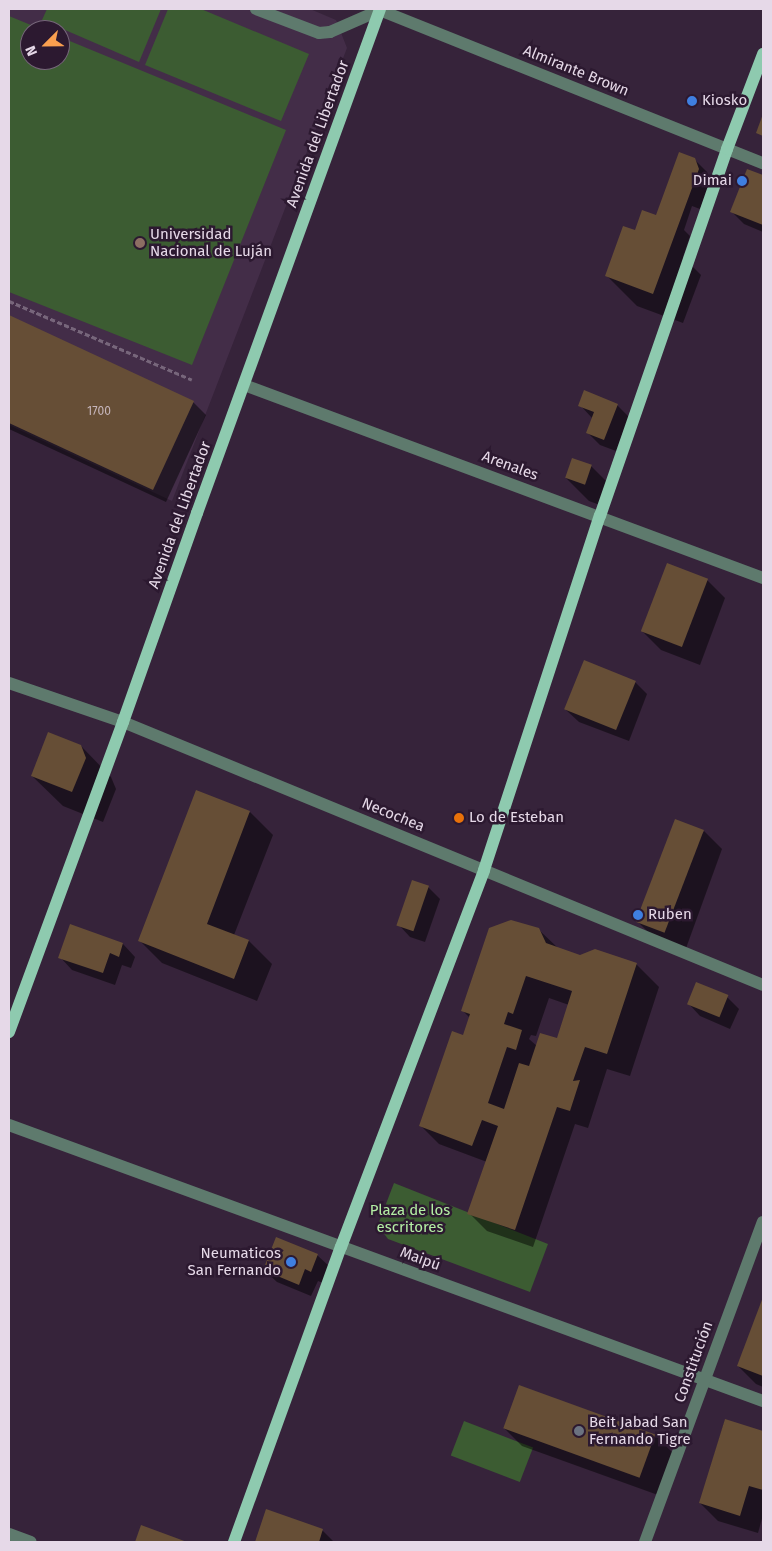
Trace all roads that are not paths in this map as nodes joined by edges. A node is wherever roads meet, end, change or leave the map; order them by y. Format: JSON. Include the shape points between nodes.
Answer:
{"nodes":[{"id":1,"x":256,"y":9,"type":"edge"},
{"id":2,"x":379,"y":9,"type":"edge"},
{"id":3,"x":763,"y":54,"type":"edge"},
{"id":4,"x":727,"y":149,"type":"junction"},
{"id":5,"x":763,"y":163,"type":"edge"},
{"id":6,"x":244,"y":385,"type":"junction"},
{"id":7,"x":600,"y":516,"type":"junction"},
{"id":8,"x":763,"y":578,"type":"edge"},
{"id":9,"x":9,"y":683,"type":"edge"},
{"id":10,"x":123,"y":722,"type":"junction"},
{"id":11,"x":484,"y":870,"type":"junction"},
{"id":12,"x":763,"y":985,"type":"edge"},
{"id":13,"x":9,"y":1032,"type":"edge"},
{"id":14,"x":9,"y":1125,"type":"edge"},
{"id":15,"x":763,"y":1222,"type":"edge"},
{"id":16,"x":341,"y":1247,"type":"junction"},
{"id":17,"x":704,"y":1381,"type":"junction"},
{"id":18,"x":763,"y":1401,"type":"edge"},
{"id":19,"x":9,"y":1534,"type":"edge"},
{"id":20,"x":31,"y":1542,"type":"edge"},
{"id":21,"x":234,"y":1542,"type":"edge"},
{"id":22,"x":646,"y":1542,"type":"edge"}],
"edges":[{"from":1,"to":2,"type":"street","via":[[319,33],[330,32]]},
{"from":2,"to":4,"type":"street","name":"Almirante Brown"},
{"from":2,"to":6,"type":"main road","name":"Avenida del Libertador"},
{"from":3,"to":4,"type":"main road"},
{"from":4,"to":5,"type":"street","name":"Almirante Brown"},
{"from":4,"to":7,"type":"main road"},
{"from":6,"to":7,"type":"street","name":"Arenales"},
{"from":6,"to":10,"type":"main road","name":"Avenida del Libertador"},
{"from":7,"to":8,"type":"street","name":"Arenales"},
{"from":7,"to":11,"type":"main road"},
{"from":9,"to":10,"type":"street","name":"Necochea"},
{"from":10,"to":11,"type":"street","name":"Necochea"},
{"from":10,"to":13,"type":"main road","name":"Avenida del Libertador"},
{"from":11,"to":12,"type":"street","name":"Necochea"},
{"from":11,"to":16,"type":"main road"},
{"from":14,"to":16,"type":"street","name":"Maipú"},
{"from":15,"to":17,"type":"street","name":"Constitución"},
{"from":16,"to":17,"type":"street","name":"Maipú"},
{"from":16,"to":21,"type":"main road"},
{"from":17,"to":18,"type":"street","name":"Maipú"},
{"from":17,"to":22,"type":"street","name":"Constitución"},
{"from":19,"to":20,"type":"street"}]}
